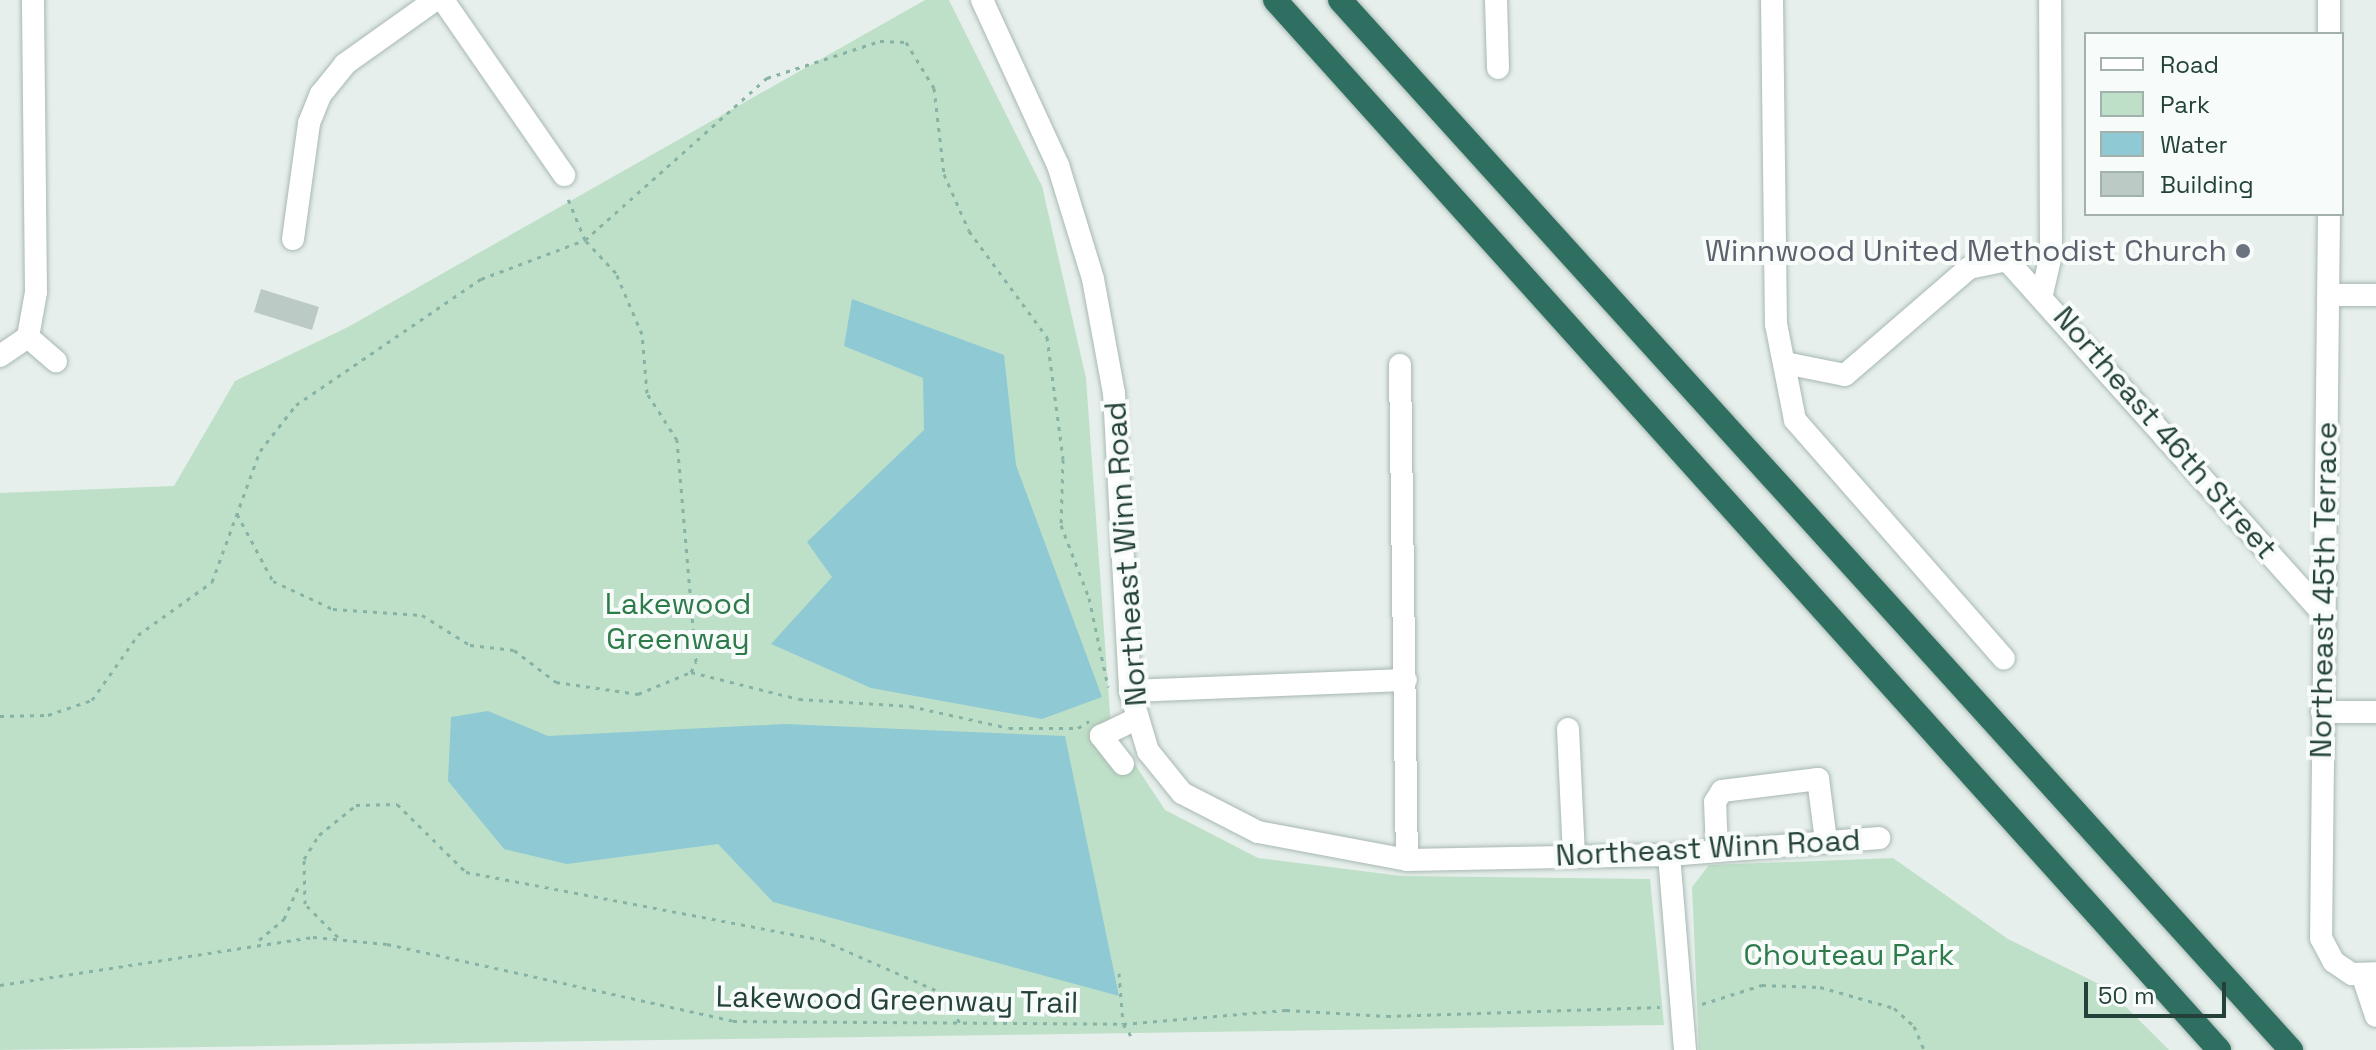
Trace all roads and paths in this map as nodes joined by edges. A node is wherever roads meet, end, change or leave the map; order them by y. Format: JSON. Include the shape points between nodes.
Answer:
{"nodes":[{"id":1,"x":33,"y":0,"type":"edge"},
{"id":2,"x":435,"y":0,"type":"edge"},
{"id":3,"x":443,"y":0,"type":"edge"},
{"id":4,"x":982,"y":0,"type":"edge"},
{"id":5,"x":1275,"y":0,"type":"edge"},
{"id":6,"x":1340,"y":0,"type":"edge"},
{"id":7,"x":1496,"y":0,"type":"edge"},
{"id":8,"x":1772,"y":0,"type":"edge"},
{"id":9,"x":2050,"y":0,"type":"edge"},
{"id":10,"x":2329,"y":0,"type":"edge"},
{"id":11,"x":2329,"y":32,"type":"edge"},
{"id":12,"x":1498,"y":68,"type":"dead end"},
{"id":13,"x":564,"y":175,"type":"joint"},
{"id":14,"x":2329,"y":216,"type":"edge"},
{"id":15,"x":293,"y":239,"type":"dead end"},
{"id":16,"x":585,"y":240,"type":"junction"},
{"id":17,"x":2042,"y":294,"type":"junction"},
{"id":18,"x":2329,"y":295,"type":"junction"},
{"id":19,"x":2376,"y":295,"type":"edge"},
{"id":20,"x":28,"y":337,"type":"junction"},
{"id":21,"x":0,"y":356,"type":"edge"},
{"id":22,"x":56,"y":361,"type":"dead end"},
{"id":23,"x":1785,"y":363,"type":"junction"},
{"id":24,"x":1400,"y":365,"type":"dead end"},
{"id":25,"x":237,"y":514,"type":"junction"},
{"id":26,"x":2323,"y":613,"type":"junction"},
{"id":27,"x":2004,"y":659,"type":"dead end"},
{"id":28,"x":691,"y":672,"type":"junction"},
{"id":29,"x":1406,"y":680,"type":"junction"},
{"id":30,"x":1121,"y":697,"type":"junction"},
{"id":31,"x":2322,"y":712,"type":"junction"},
{"id":32,"x":2376,"y":712,"type":"edge"},
{"id":33,"x":0,"y":716,"type":"edge"},
{"id":34,"x":1138,"y":718,"type":"junction"},
{"id":35,"x":1101,"y":720,"type":"dead end"},
{"id":36,"x":1568,"y":729,"type":"dead end"},
{"id":37,"x":1123,"y":764,"type":"dead end"},
{"id":38,"x":1879,"y":838,"type":"dead end"},
{"id":39,"x":1826,"y":841,"type":"junction"},
{"id":40,"x":1717,"y":851,"type":"junction"},
{"id":41,"x":1669,"y":855,"type":"junction"},
{"id":42,"x":1574,"y":857,"type":"junction"},
{"id":43,"x":1407,"y":860,"type":"junction"},
{"id":44,"x":299,"y":882,"type":"junction"},
{"id":45,"x":339,"y":938,"type":"junction"},
{"id":46,"x":256,"y":943,"type":"junction"},
{"id":47,"x":1119,"y":973,"type":"dead end"},
{"id":48,"x":2369,"y":974,"type":"edge"},
{"id":49,"x":0,"y":985,"type":"edge"},
{"id":50,"x":1694,"y":1005,"type":"dead end"},
{"id":51,"x":1660,"y":1007,"type":"dead end"},
{"id":52,"x":2376,"y":1016,"type":"edge"},
{"id":53,"x":960,"y":1023,"type":"junction"},
{"id":54,"x":1123,"y":1024,"type":"junction"},
{"id":55,"x":1131,"y":1036,"type":"dead end"},
{"id":56,"x":1679,"y":1049,"type":"edge"},
{"id":57,"x":1924,"y":1050,"type":"edge"},
{"id":58,"x":2219,"y":1050,"type":"edge"},
{"id":59,"x":2291,"y":1050,"type":"edge"}],
"edges":[{"from":1,"to":20,"type":"street","via":[[36,292]]},
{"from":2,"to":15,"type":"street","via":[[345,64],[321,94],[309,123]]},
{"from":3,"to":13,"type":"street"},
{"from":4,"to":30,"type":"street","name":"Northeast Winn Road","via":[[1058,165],[1093,279],[1114,393]]},
{"from":5,"to":58,"type":"highway"},
{"from":6,"to":59,"type":"highway"},
{"from":7,"to":12,"type":"street"},
{"from":8,"to":23,"type":"street","via":[[1773,245]]},
{"from":9,"to":17,"type":"street","name":"Northeast 46th Street","via":[[2051,256]]},
{"from":10,"to":11,"type":"street"},
{"from":13,"to":16,"type":"path"},
{"from":14,"to":18,"type":"street","name":"Northeast 45th Terrace"},
{"from":16,"to":25,"type":"path","via":[[469,286],[296,405],[260,451]]},
{"from":16,"to":28,"type":"path","via":[[616,273],[642,334],[647,393],[677,440],[696,662]]},
{"from":16,"to":30,"type":"path","via":[[767,78],[818,56],[906,42],[934,88],[944,174],[969,231],[1047,337],[1063,459],[1061,525]]},
{"from":17,"to":23,"type":"street","via":[[2007,260],[1981,262],[1845,375],[1806,373]]},
{"from":17,"to":26,"type":"street","name":"Northeast 46th Street"},
{"from":18,"to":19,"type":"street"},
{"from":18,"to":26,"type":"street","name":"Northeast 45th Terrace"},
{"from":20,"to":21,"type":"street"},
{"from":20,"to":22,"type":"street"},
{"from":23,"to":27,"type":"street","via":[[1795,420]]},
{"from":24,"to":29,"type":"street"},
{"from":25,"to":28,"type":"path","via":[[273,581],[333,609],[422,615],[470,645],[514,650],[556,682],[638,694]]},
{"from":25,"to":33,"type":"path","via":[[212,582],[138,635],[92,700],[48,715]]},
{"from":26,"to":31,"type":"street","name":"Northeast 45th Terrace"},
{"from":28,"to":35,"type":"path","via":[[842,706],[910,706],[1009,728],[1078,728]]},
{"from":29,"to":30,"type":"street"},
{"from":29,"to":43,"type":"street"},
{"from":30,"to":34,"type":"street","name":"Northeast Winn Road"},
{"from":31,"to":32,"type":"street"},
{"from":31,"to":48,"type":"street","name":"Northeast 45th Terrace","via":[[2321,938],[2334,962]]},
{"from":34,"to":37,"type":"street","via":[[1101,736]]},
{"from":34,"to":43,"type":"street","name":"Northeast Winn Road","via":[[1148,751],[1182,793],[1258,832]]},
{"from":36,"to":42,"type":"street"},
{"from":38,"to":39,"type":"street","name":"Northeast Winn Road"},
{"from":39,"to":40,"type":"street","name":"Northeast Winn Road"},
{"from":39,"to":40,"type":"street","via":[[1818,779],[1722,791],[1715,802]]},
{"from":40,"to":41,"type":"street","name":"Northeast Winn Road"},
{"from":41,"to":42,"type":"street","name":"Northeast Winn Road"},
{"from":41,"to":56,"type":"street"},
{"from":42,"to":43,"type":"street","name":"Northeast Winn Road"},
{"from":44,"to":45,"type":"path","via":[[305,904]]},
{"from":44,"to":46,"type":"path","via":[[284,919]]},
{"from":44,"to":53,"type":"path","via":[[304,859],[337,818],[356,805],[397,804],[466,872],[822,940],[942,993]]},
{"from":45,"to":46,"type":"path","name":"Lakewood Greenway Trail"},
{"from":45,"to":53,"type":"path","name":"Lakewood Greenway Trail","via":[[705,1017]]},
{"from":46,"to":49,"type":"path","name":"Lakewood Greenway Trail"},
{"from":47,"to":54,"type":"path"},
{"from":48,"to":52,"type":"street"},
{"from":50,"to":57,"type":"path","via":[[1762,985],[1820,987],[1894,1008],[1914,1026]]},
{"from":51,"to":54,"type":"path","name":"Lakewood Greenway Trail","via":[[1387,1016],[1286,1010]]},
{"from":53,"to":54,"type":"path","name":"Lakewood Greenway Trail"},
{"from":54,"to":55,"type":"path"}]}
